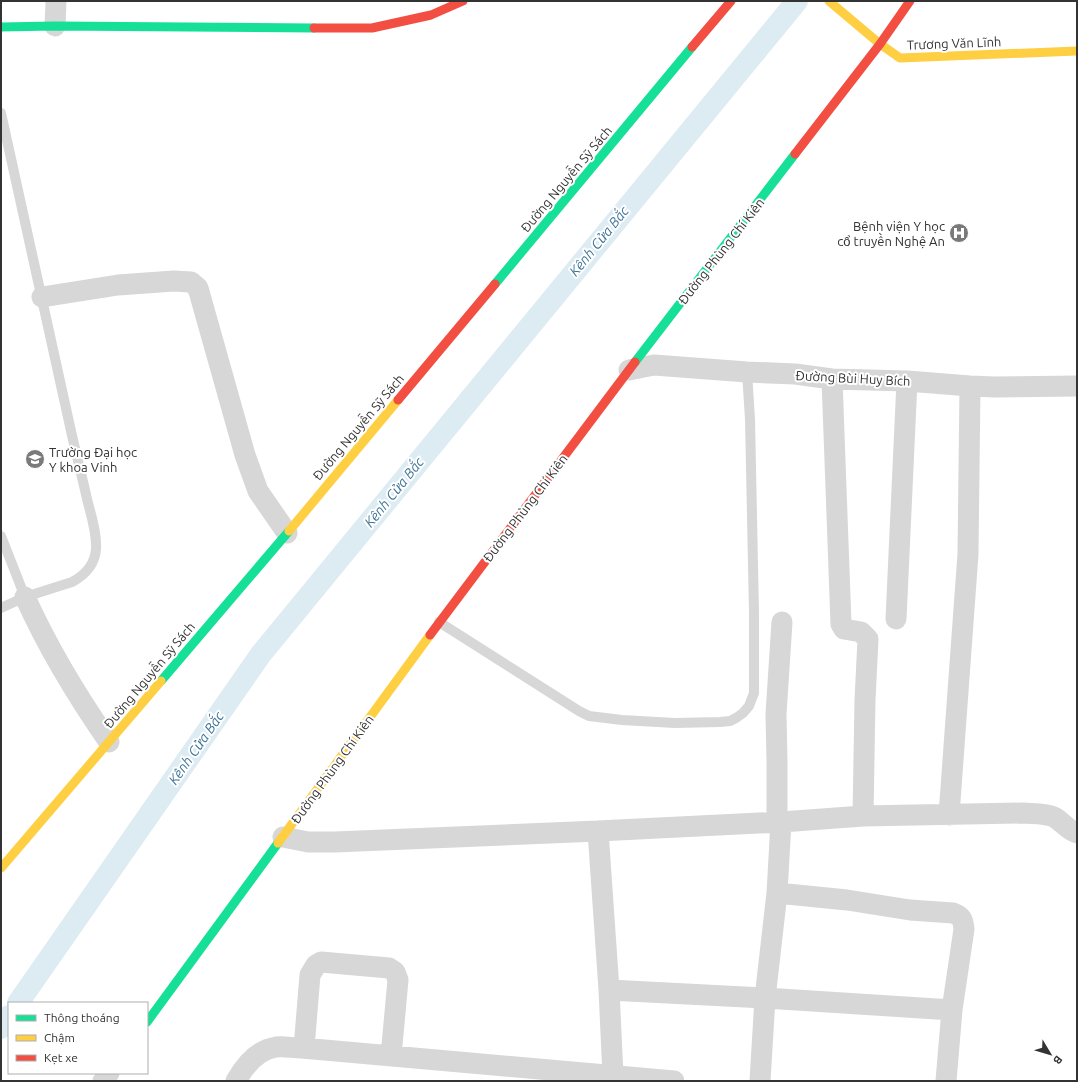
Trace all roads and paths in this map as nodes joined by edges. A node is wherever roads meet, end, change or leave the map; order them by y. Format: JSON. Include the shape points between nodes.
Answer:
{"nodes":[{"id":1,"x":56,"y":1,"type":"edge"},
{"id":2,"x":464,"y":1,"type":"edge"},
{"id":3,"x":731,"y":1,"type":"edge"},
{"id":4,"x":829,"y":1,"type":"edge"},
{"id":5,"x":910,"y":1,"type":"edge"},
{"id":6,"x":55,"y":26,"type":"junction"},
{"id":7,"x":1,"y":27,"type":"edge"},
{"id":8,"x":880,"y":44,"type":"junction"},
{"id":9,"x":1077,"y":51,"type":"edge"},
{"id":10,"x":1,"y":112,"type":"edge"},
{"id":11,"x":42,"y":297,"type":"junction"},
{"id":12,"x":629,"y":370,"type":"junction"},
{"id":13,"x":747,"y":372,"type":"junction"},
{"id":14,"x":832,"y":379,"type":"junction"},
{"id":15,"x":907,"y":381,"type":"junction"},
{"id":16,"x":970,"y":386,"type":"junction"},
{"id":17,"x":1077,"y":386,"type":"edge"},
{"id":18,"x":286,"y":533,"type":"junction"},
{"id":19,"x":1,"y":536,"type":"edge"},
{"id":20,"x":25,"y":597,"type":"junction"},
{"id":21,"x":1,"y":608,"type":"edge"},
{"id":22,"x":896,"y":619,"type":"dead end"},
{"id":23,"x":439,"y":622,"type":"junction"},
{"id":24,"x":782,"y":622,"type":"dead end"},
{"id":25,"x":109,"y":742,"type":"junction"},
{"id":26,"x":948,"y":815,"type":"junction"},
{"id":27,"x":862,"y":816,"type":"junction"},
{"id":28,"x":779,"y":822,"type":"junction"},
{"id":29,"x":598,"y":831,"type":"junction"},
{"id":30,"x":1077,"y":834,"type":"edge"},
{"id":31,"x":283,"y":837,"type":"junction"},
{"id":32,"x":1,"y":868,"type":"edge"},
{"id":33,"x":777,"y":893,"type":"junction"},
{"id":34,"x":609,"y":990,"type":"junction"},
{"id":35,"x":765,"y":998,"type":"junction"},
{"id":36,"x":952,"y":1010,"type":"junction"},
{"id":37,"x":148,"y":1021,"type":"edge"},
{"id":38,"x":304,"y":1048,"type":"junction"},
{"id":39,"x":390,"y":1056,"type":"junction"},
{"id":40,"x":490,"y":1073,"type":"edge"},
{"id":41,"x":613,"y":1076,"type":"junction"},
{"id":42,"x":236,"y":1081,"type":"edge"},
{"id":43,"x":674,"y":1081,"type":"edge"},
{"id":44,"x":760,"y":1081,"type":"edge"},
{"id":45,"x":946,"y":1081,"type":"edge"}],
"edges":[{"from":1,"to":6,"type":"street"},
{"from":2,"to":6,"type":"street","via":[[431,15],[372,28]]},
{"from":3,"to":18,"type":"street","name":"Đường Nguyễn Sỹ Sách"},
{"from":4,"to":8,"type":"street","name":"Trương Văn Lĩnh"},
{"from":5,"to":8,"type":"street","name":"Đường Phùng Chí Kiên"},
{"from":6,"to":7,"type":"street"},
{"from":8,"to":9,"type":"street","name":"Trương Văn Lĩnh","via":[[900,58]]},
{"from":8,"to":12,"type":"street","name":"Đường Phùng Chí Kiên"},
{"from":10,"to":11,"type":"lane"},
{"from":11,"to":18,"type":"street","via":[[118,285],[174,281],[195,284],[258,491]]},
{"from":11,"to":20,"type":"lane","via":[[92,517],[96,551],[91,565],[77,580]]},
{"from":12,"to":13,"type":"street","name":"Đường Bùi Huy Bích","via":[[654,365]]},
{"from":12,"to":23,"type":"street","name":"Đường Phùng Chí Kiên"},
{"from":13,"to":14,"type":"street","name":"Đường Bùi Huy Bích"},
{"from":13,"to":23,"type":"lane","via":[[754,693],[743,713],[730,721],[675,723],[589,716]]},
{"from":14,"to":15,"type":"street","name":"Đường Bùi Huy Bích"},
{"from":14,"to":27,"type":"street","via":[[841,624],[844,629],[861,632],[868,639]]},
{"from":15,"to":16,"type":"street","name":"Đường Bùi Huy Bích"},
{"from":15,"to":22,"type":"street"},
{"from":16,"to":17,"type":"street","name":"Đường Bùi Huy Bích"},
{"from":16,"to":26,"type":"street","via":[[968,554]]},
{"from":18,"to":25,"type":"street","name":"Đường Nguyễn Sỹ Sách"},
{"from":19,"to":20,"type":"lane"},
{"from":20,"to":21,"type":"lane"},
{"from":20,"to":25,"type":"street","via":[[39,628],[81,701]]},
{"from":23,"to":31,"type":"street","name":"Đường Phùng Chí Kiên"},
{"from":24,"to":28,"type":"street","via":[[776,714]]},
{"from":25,"to":32,"type":"street","name":"Đường Nguyễn Sỹ Sách"},
{"from":26,"to":27,"type":"street"},
{"from":26,"to":30,"type":"street","via":[[1043,814],[1054,818]]},
{"from":27,"to":28,"type":"street"},
{"from":28,"to":29,"type":"street"},
{"from":28,"to":33,"type":"street"},
{"from":29,"to":31,"type":"street","via":[[335,842],[308,842]]},
{"from":29,"to":34,"type":"street"},
{"from":31,"to":37,"type":"street","name":"Đường Phùng Chí Kiên"},
{"from":33,"to":35,"type":"street"},
{"from":33,"to":36,"type":"street","via":[[959,915],[964,929]]},
{"from":34,"to":35,"type":"street"},
{"from":34,"to":41,"type":"street"},
{"from":35,"to":36,"type":"street"},
{"from":35,"to":44,"type":"street"},
{"from":36,"to":45,"type":"street"},
{"from":38,"to":39,"type":"street"},
{"from":38,"to":39,"type":"street","via":[[310,975],[321,962],[392,969],[397,975]]},
{"from":38,"to":42,"type":"street","via":[[276,1047],[266,1050],[251,1060]]},
{"from":39,"to":40,"type":"street"},
{"from":40,"to":41,"type":"street"},
{"from":41,"to":43,"type":"street"}]}
